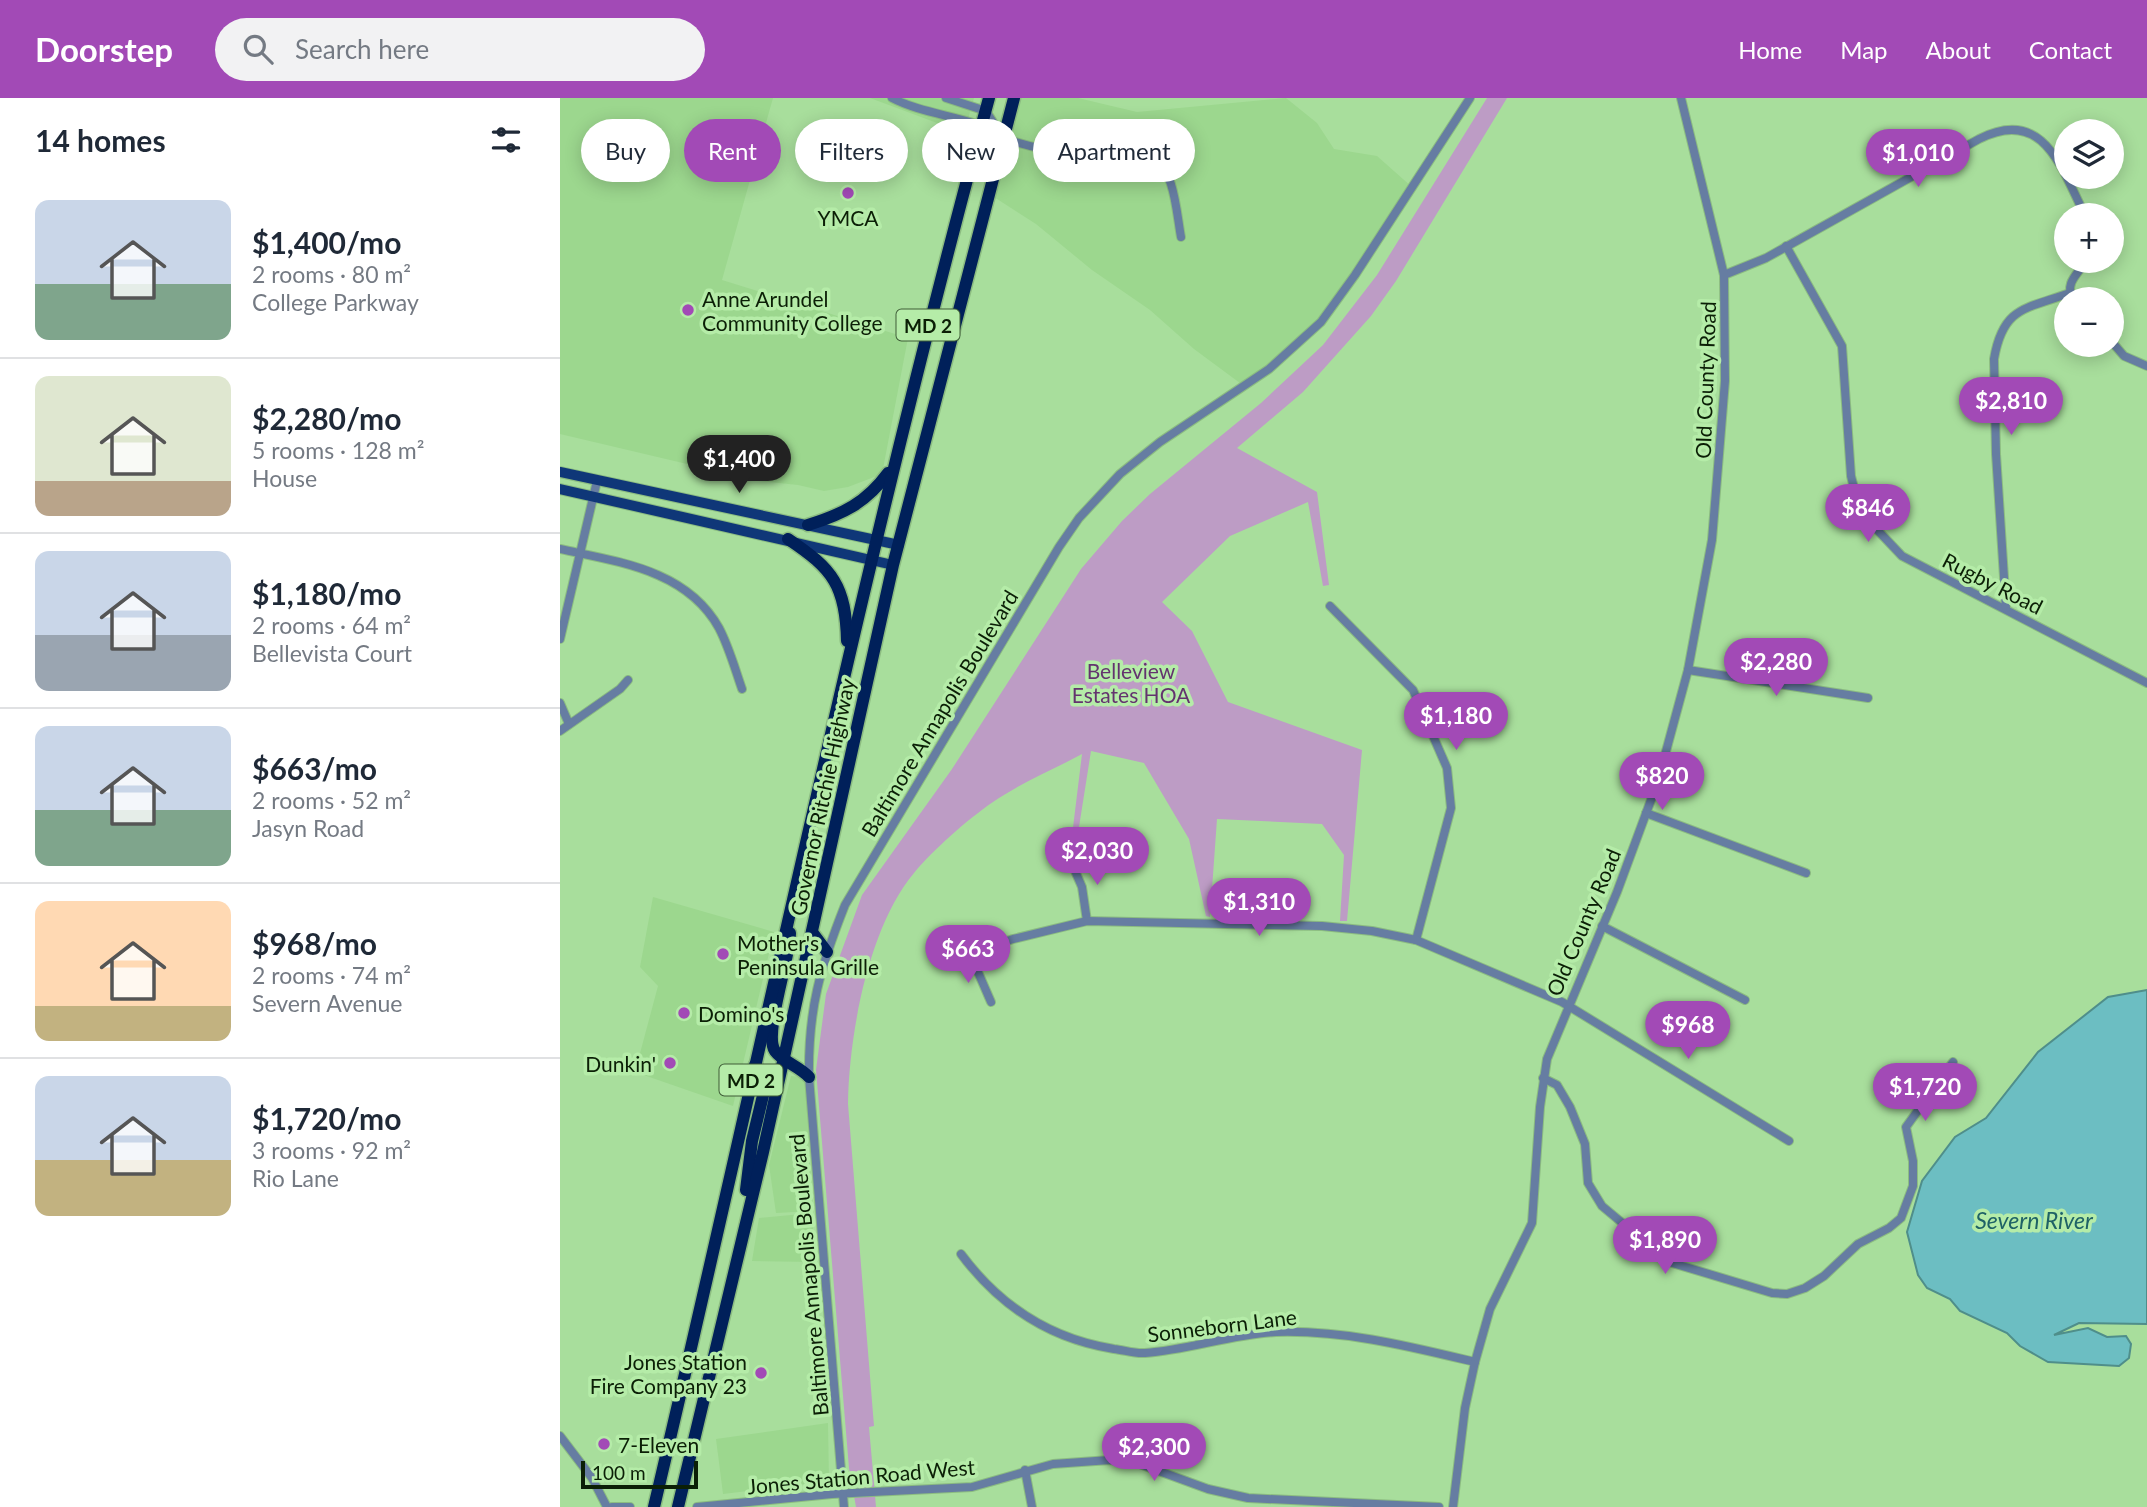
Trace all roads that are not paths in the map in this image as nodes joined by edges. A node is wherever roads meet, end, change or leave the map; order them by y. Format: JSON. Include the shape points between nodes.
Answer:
{"nodes":[{"id":1,"x":891,"y":98,"type":"edge"},
{"id":2,"x":946,"y":98,"type":"edge"},
{"id":3,"x":1014,"y":98,"type":"edge"},
{"id":4,"x":1470,"y":98,"type":"edge"},
{"id":5,"x":1681,"y":98,"type":"edge"},
{"id":6,"x":988,"y":104,"type":"edge"},
{"id":7,"x":961,"y":119,"type":"edge"},
{"id":8,"x":1008,"y":119,"type":"edge"},
{"id":9,"x":1019,"y":142,"type":"edge"},
{"id":10,"x":966,"y":182,"type":"edge"},
{"id":11,"x":992,"y":182,"type":"edge"},
{"id":12,"x":2079,"y":203,"type":"edge"},
{"id":13,"x":1181,"y":237,"type":"dead end"},
{"id":14,"x":1786,"y":246,"type":"junction"},
{"id":15,"x":1724,"y":275,"type":"junction"},
{"id":16,"x":2054,"y":302,"type":"edge"},
{"id":17,"x":2124,"y":356,"type":"edge"},
{"id":18,"x":2147,"y":366,"type":"edge"},
{"id":19,"x":892,"y":467,"type":"junction"},
{"id":20,"x":560,"y":472,"type":"edge"},
{"id":21,"x":597,"y":481,"type":"junction"},
{"id":22,"x":560,"y":489,"type":"edge"},
{"id":23,"x":593,"y":497,"type":"junction"},
{"id":24,"x":808,"y":525,"type":"junction"},
{"id":25,"x":788,"y":539,"type":"junction"},
{"id":26,"x":874,"y":540,"type":"junction"},
{"id":27,"x":899,"y":545,"type":"junction"},
{"id":28,"x":560,"y":549,"type":"edge"},
{"id":29,"x":579,"y":553,"type":"junction"},
{"id":30,"x":870,"y":559,"type":"junction"},
{"id":31,"x":893,"y":565,"type":"junction"},
{"id":32,"x":1330,"y":606,"type":"dead end"},
{"id":33,"x":2006,"y":608,"type":"junction"},
{"id":34,"x":560,"y":639,"type":"edge"},
{"id":35,"x":847,"y":660,"type":"junction"},
{"id":36,"x":1688,"y":670,"type":"junction"},
{"id":37,"x":628,"y":680,"type":"dead end"},
{"id":38,"x":2147,"y":683,"type":"edge"},
{"id":39,"x":742,"y":689,"type":"dead end"},
{"id":40,"x":1868,"y":698,"type":"dead end"},
{"id":41,"x":560,"y":703,"type":"edge"},
{"id":42,"x":569,"y":724,"type":"junction"},
{"id":43,"x":560,"y":731,"type":"edge"},
{"id":44,"x":1646,"y":813,"type":"junction"},
{"id":45,"x":1072,"y":864,"type":"dead end"},
{"id":46,"x":1806,"y":873,"type":"dead end"},
{"id":47,"x":790,"y":912,"type":"junction"},
{"id":48,"x":1087,"y":921,"type":"junction"},
{"id":49,"x":1602,"y":926,"type":"junction"},
{"id":50,"x":812,"y":932,"type":"junction"},
{"id":51,"x":1416,"y":940,"type":"junction"},
{"id":52,"x":827,"y":952,"type":"junction"},
{"id":53,"x":971,"y":956,"type":"junction"},
{"id":54,"x":949,"y":961,"type":"dead end"},
{"id":55,"x":1745,"y":1000,"type":"dead end"},
{"id":56,"x":991,"y":1003,"type":"dead end"},
{"id":57,"x":1567,"y":1007,"type":"junction"},
{"id":58,"x":783,"y":1058,"type":"junction"},
{"id":59,"x":1953,"y":1062,"type":"dead end"},
{"id":60,"x":755,"y":1065,"type":"junction"},
{"id":61,"x":809,"y":1077,"type":"junction"},
{"id":62,"x":1543,"y":1078,"type":"junction"},
{"id":63,"x":1789,"y":1140,"type":"dead end"},
{"id":64,"x":961,"y":1254,"type":"dead end"},
{"id":65,"x":737,"y":1256,"type":"junction"},
{"id":66,"x":1475,"y":1362,"type":"junction"},
{"id":67,"x":560,"y":1436,"type":"edge"},
{"id":68,"x":560,"y":1450,"type":"edge"},
{"id":69,"x":570,"y":1452,"type":"junction"},
{"id":70,"x":1025,"y":1470,"type":"junction"},
{"id":71,"x":843,"y":1494,"type":"junction"},
{"id":72,"x":609,"y":1507,"type":"edge"},
{"id":73,"x":630,"y":1507,"type":"edge"},
{"id":74,"x":654,"y":1507,"type":"edge"},
{"id":75,"x":678,"y":1507,"type":"edge"},
{"id":76,"x":697,"y":1507,"type":"edge"},
{"id":77,"x":844,"y":1507,"type":"edge"},
{"id":78,"x":1032,"y":1507,"type":"edge"},
{"id":79,"x":1439,"y":1507,"type":"edge"},
{"id":80,"x":1453,"y":1507,"type":"edge"}],
"edges":[{"from":1,"to":7,"type":"street"},
{"from":2,"to":6,"type":"street"},
{"from":3,"to":8,"type":"highway","name":"Governor Ritchie Highway","number":"MD 2"},
{"from":4,"to":52,"type":"street","name":"Baltimore Annapolis Boulevard","via":[[1321,322],[1269,369],[1142,456],[1079,518],[864,870]]},
{"from":5,"to":15,"type":"street","name":"Old County Road"},
{"from":9,"to":13,"type":"street","via":[[1067,152],[1095,146],[1150,152],[1163,165],[1170,183]]},
{"from":10,"to":19,"type":"highway","name":"Governor Ritchie Highway","number":"MD 2"},
{"from":11,"to":27,"type":"highway","name":"Governor Ritchie Highway","number":"MD 2"},
{"from":12,"to":14,"type":"street","via":[[2038,136],[2006,128]]},
{"from":14,"to":15,"type":"street"},
{"from":14,"to":33,"type":"street","name":"Rugby Road","via":[[1842,346],[1851,476],[1866,518],[1902,556]]},
{"from":15,"to":36,"type":"street","name":"Old County Road","via":[[1727,317],[1718,493]]},
{"from":16,"to":33,"type":"street","via":[[2008,318],[1994,359]]},
{"from":17,"to":18,"type":"street"},
{"from":19,"to":24,"type":"highway","via":[[851,510]]},
{"from":19,"to":26,"type":"highway","name":"Governor Ritchie Highway","number":"MD 2"},
{"from":20,"to":21,"type":"main road"},
{"from":21,"to":23,"type":"street"},
{"from":21,"to":24,"type":"main road"},
{"from":22,"to":23,"type":"main road"},
{"from":23,"to":25,"type":"main road"},
{"from":23,"to":29,"type":"street"},
{"from":24,"to":26,"type":"main road"},
{"from":25,"to":30,"type":"main road"},
{"from":25,"to":35,"type":"highway","via":[[823,564],[839,588],[846,617]]},
{"from":26,"to":27,"type":"main road"},
{"from":26,"to":30,"type":"highway","name":"Governor Ritchie Highway","number":"MD 2"},
{"from":27,"to":31,"type":"highway","name":"Governor Ritchie Highway","number":"MD 2"},
{"from":28,"to":29,"type":"street"},
{"from":29,"to":34,"type":"street"},
{"from":29,"to":39,"type":"street","via":[[665,575],[690,592],[719,629]]},
{"from":30,"to":31,"type":"main road"},
{"from":30,"to":35,"type":"highway","name":"Governor Ritchie Highway","number":"MD 2"},
{"from":31,"to":50,"type":"highway","name":"Governor Ritchie Highway","number":"MD 2"},
{"from":32,"to":51,"type":"street","via":[[1413,690],[1447,768],[1451,808]]},
{"from":33,"to":38,"type":"street","name":"Rugby Road"},
{"from":35,"to":47,"type":"highway","name":"Governor Ritchie Highway","number":"MD 2"},
{"from":36,"to":40,"type":"street"},
{"from":36,"to":44,"type":"street","name":"Old County Road"},
{"from":37,"to":42,"type":"street"},
{"from":41,"to":42,"type":"street"},
{"from":42,"to":43,"type":"street"},
{"from":44,"to":46,"type":"street"},
{"from":44,"to":49,"type":"street","name":"Old County Road"},
{"from":45,"to":48,"type":"street","via":[[1082,887]]},
{"from":47,"to":58,"type":"highway","via":[[790,951],[771,1037]]},
{"from":47,"to":60,"type":"highway","name":"Governor Ritchie Highway","number":"MD 2"},
{"from":48,"to":51,"type":"street","via":[[1322,926]]},
{"from":48,"to":53,"type":"street","via":[[1013,939]]},
{"from":49,"to":55,"type":"street"},
{"from":49,"to":57,"type":"street","name":"Old County Road"},
{"from":50,"to":52,"type":"highway"},
{"from":50,"to":58,"type":"highway","name":"Governor Ritchie Highway","number":"MD 2"},
{"from":51,"to":57,"type":"street"},
{"from":52,"to":61,"type":"street","name":"Baltimore Annapolis Boulevard","via":[[810,1018]]},
{"from":53,"to":54,"type":"street"},
{"from":53,"to":56,"type":"street"},
{"from":57,"to":62,"type":"street","name":"Old County Road"},
{"from":57,"to":63,"type":"street"},
{"from":58,"to":61,"type":"highway"},
{"from":58,"to":65,"type":"highway","name":"Governor Ritchie Highway","number":"MD 2"},
{"from":59,"to":62,"type":"street","via":[[1906,1127],[1913,1186],[1901,1218],[1869,1237],[1824,1276],[1787,1294],[1679,1267],[1633,1235],[1593,1195],[1585,1144],[1570,1107],[1557,1085]]},
{"from":60,"to":65,"type":"highway","via":[[767,1079],[752,1141]]},
{"from":60,"to":74,"type":"highway","name":"Governor Ritchie Highway","number":"MD 2"},
{"from":61,"to":71,"type":"street","name":"Baltimore Annapolis Boulevard"},
{"from":62,"to":66,"type":"street","name":"Old County Road","via":[[1532,1223],[1490,1309]]},
{"from":64,"to":66,"type":"street","name":"Sonneborn Lane","via":[[1012,1308],[1047,1330],[1083,1344],[1142,1353],[1274,1332],[1338,1333]]},
{"from":65,"to":75,"type":"highway","name":"Governor Ritchie Highway","number":"MD 2"},
{"from":66,"to":80,"type":"street","name":"Old County Road"},
{"from":67,"to":69,"type":"street"},
{"from":68,"to":69,"type":"street"},
{"from":69,"to":72,"type":"street"},
{"from":70,"to":71,"type":"street","name":"Jones Station Road West","via":[[972,1487]]},
{"from":70,"to":78,"type":"street"},
{"from":70,"to":79,"type":"street","name":"Jones Station Road West","via":[[1082,1461],[1122,1461],[1248,1499]]},
{"from":71,"to":76,"type":"street","name":"Jones Station Road West"},
{"from":71,"to":77,"type":"street","name":"Baltimore Annapolis Boulevard"},
{"from":72,"to":73,"type":"street"}]}
